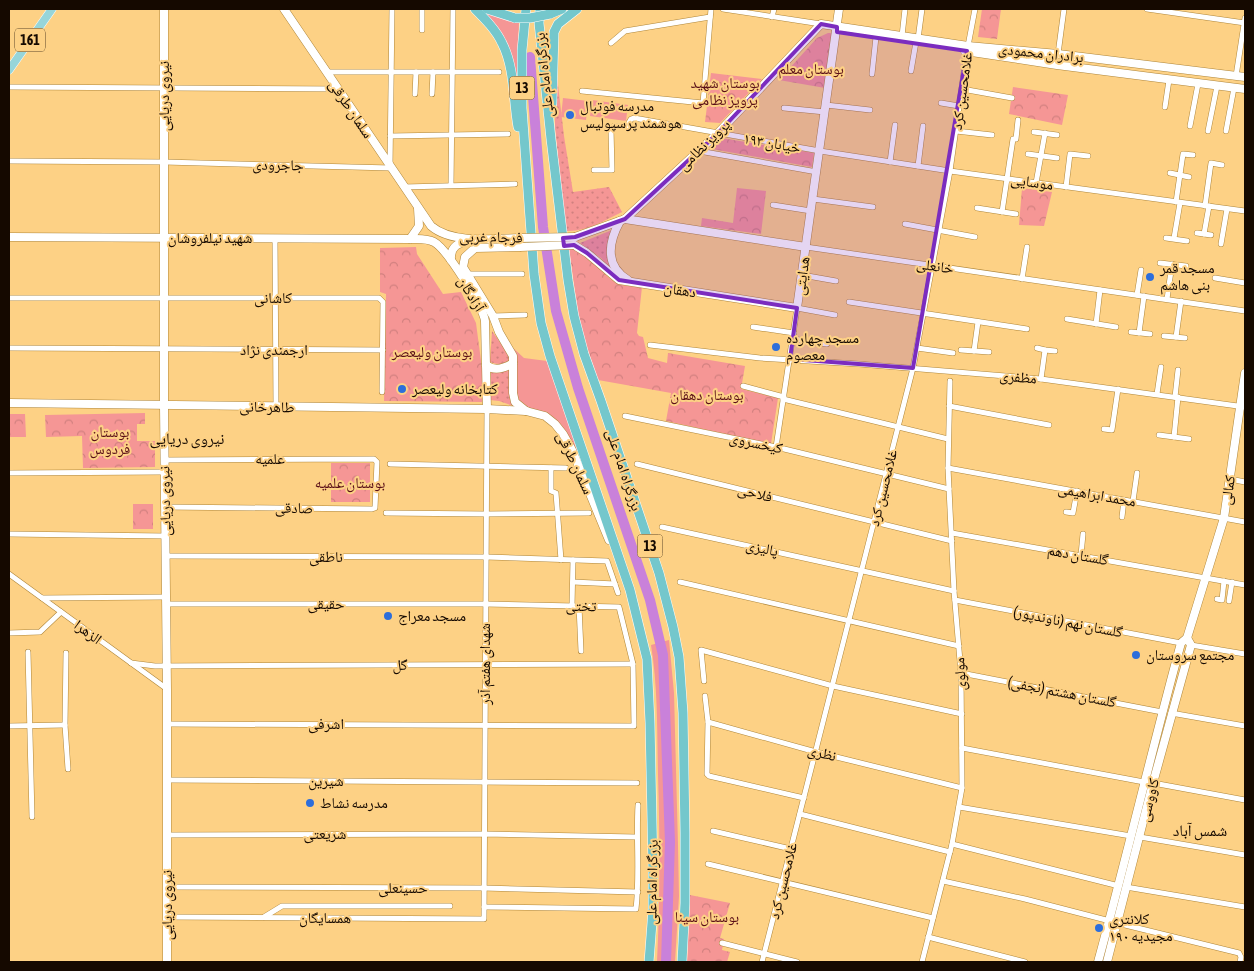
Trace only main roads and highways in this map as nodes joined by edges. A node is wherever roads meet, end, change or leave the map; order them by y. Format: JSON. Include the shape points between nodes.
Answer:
{"nodes":[{"id":1,"x":52,"y":9,"type":"edge"},
{"id":2,"x":164,"y":9,"type":"edge"},
{"id":3,"x":284,"y":9,"type":"edge"},
{"id":4,"x":476,"y":9,"type":"edge"},
{"id":5,"x":488,"y":9,"type":"edge"},
{"id":6,"x":526,"y":9,"type":"edge"},
{"id":7,"x":540,"y":9,"type":"edge"},
{"id":8,"x":562,"y":9,"type":"edge"},
{"id":9,"x":577,"y":9,"type":"edge"},
{"id":10,"x":839,"y":9,"type":"edge"},
{"id":11,"x":837,"y":27,"type":"junction"},
{"id":12,"x":917,"y":40,"type":"junction"},
{"id":13,"x":968,"y":49,"type":"junction"},
{"id":14,"x":9,"y":70,"type":"edge"},
{"id":15,"x":1236,"y":76,"type":"junction"},
{"id":16,"x":1245,"y":77,"type":"edge"},
{"id":17,"x":1234,"y":88,"type":"junction"},
{"id":18,"x":1245,"y":89,"type":"edge"},
{"id":19,"x":826,"y":108,"type":"junction"},
{"id":20,"x":551,"y":139,"type":"junction"},
{"id":21,"x":526,"y":166,"type":"junction"},
{"id":22,"x":418,"y":208,"type":"junction"},
{"id":23,"x":623,"y":220,"type":"junction"},
{"id":24,"x":9,"y":237,"type":"edge"},
{"id":25,"x":164,"y":238,"type":"junction"},
{"id":26,"x":410,"y":238,"type":"junction"},
{"id":27,"x":474,"y":239,"type":"junction"},
{"id":28,"x":574,"y":241,"type":"junction"},
{"id":29,"x":519,"y":242,"type":"junction"},
{"id":30,"x":806,"y":247,"type":"junction"},
{"id":31,"x":451,"y":260,"type":"junction"},
{"id":32,"x":632,"y":283,"type":"junction"},
{"id":33,"x":797,"y":308,"type":"joint"},
{"id":34,"x":513,"y":363,"type":"junction"},
{"id":35,"x":486,"y":365,"type":"junction"},
{"id":36,"x":1245,"y":373,"type":"edge"},
{"id":37,"x":9,"y":403,"type":"edge"},
{"id":38,"x":164,"y":406,"type":"junction"},
{"id":39,"x":1243,"y":406,"type":"edge"},
{"id":40,"x":487,"y":409,"type":"junction"},
{"id":41,"x":526,"y":410,"type":"junction"},
{"id":42,"x":1224,"y":518,"type":"joint"},
{"id":43,"x":619,"y":561,"type":"junction"},
{"id":44,"x":1186,"y":642,"type":"junction"},
{"id":45,"x":1162,"y":712,"type":"junction"},
{"id":46,"x":1171,"y":713,"type":"junction"},
{"id":47,"x":1144,"y":782,"type":"junction"},
{"id":48,"x":1152,"y":783,"type":"junction"},
{"id":49,"x":1136,"y":837,"type":"junction"},
{"id":50,"x":1113,"y":922,"type":"junction"},
{"id":51,"x":167,"y":962,"type":"edge"},
{"id":52,"x":647,"y":962,"type":"edge"},
{"id":53,"x":682,"y":962,"type":"edge"},
{"id":54,"x":1098,"y":962,"type":"edge"},
{"id":55,"x":1107,"y":962,"type":"edge"}],
"edges":[{"from":1,"to":14,"type":"main road","number":"161"},
{"from":2,"to":25,"type":"main road","name":"نیروی دریایی"},
{"from":3,"to":22,"type":"main road","name":"سلمان طرقی"},
{"from":4,"to":21,"type":"highway","via":[[497,34],[506,51]]},
{"from":5,"to":8,"type":"highway","bridge":true,"via":[[515,18],[530,18]]},
{"from":6,"to":21,"type":"highway","name":"بزرگراه امام علی","number":"13","via":[[522,50]]},
{"from":7,"to":20,"type":"highway","name":"بزرگراه امام علی","number":"13"},
{"from":9,"to":20,"type":"highway","via":[[558,24],[554,32]]},
{"from":10,"to":11,"type":"main road","name":"هدایتی"},
{"from":11,"to":12,"type":"main road"},
{"from":11,"to":19,"type":"main road","name":"هدایتی"},
{"from":11,"to":23,"type":"main road","name":"پرویز نظامی","via":[[821,24],[718,133]]},
{"from":12,"to":13,"type":"main road","name":"هدایتی"},
{"from":12,"to":19,"type":"main road","name":"هدایتی","via":[[841,35],[830,101]]},
{"from":13,"to":15,"type":"main road","name":"برادران محمودی","via":[[1058,54]]},
{"from":13,"to":17,"type":"main road","name":"برادران محمودی"},
{"from":15,"to":16,"type":"main road","name":"برادران محمودی"},
{"from":15,"to":17,"type":"main road"},
{"from":17,"to":18,"type":"main road","name":"برادران محمودی"},
{"from":19,"to":30,"type":"main road","name":"هدایتی"},
{"from":20,"to":53,"type":"highway","name":"بزرگراه امام علی","number":"13","via":[[578,334],[659,573],[679,657],[685,833]]},
{"from":21,"to":43,"type":"highway","name":"بزرگراه امام علی","number":"13","via":[[541,323]]},
{"from":22,"to":26,"type":"main road","via":[[419,226]]},
{"from":22,"to":27,"type":"main road","name":"فرجام غربی","via":[[438,232]]},
{"from":23,"to":28,"type":"main road","name":"فرجام غربی"},
{"from":23,"to":30,"type":"main road","name":"خانعلی"},
{"from":23,"to":32,"type":"main road","via":[[612,242],[611,262]]},
{"from":24,"to":25,"type":"main road","name":"شهید نیلفروشان"},
{"from":25,"to":26,"type":"main road","name":"شهید نیلفروشان"},
{"from":25,"to":38,"type":"main road","name":"نیروی دریایی"},
{"from":26,"to":31,"type":"main road","name":"آزادگان","via":[[433,241]]},
{"from":27,"to":29,"type":"main road","name":"فرجام غربی"},
{"from":27,"to":31,"type":"main road","via":[[452,248]]},
{"from":28,"to":29,"type":"main road","name":"فرجام غربی","bridge":true},
{"from":28,"to":32,"type":"main road","name":"دهقان","via":[[614,278]]},
{"from":29,"to":34,"type":"main road","name":"فرجام غربی","via":[[475,248],[463,261],[463,267],[513,356]]},
{"from":30,"to":33,"type":"main road","name":"هدایتی"},
{"from":31,"to":35,"type":"main road","name":"آزادگان","via":[[483,311]]},
{"from":32,"to":33,"type":"main road","name":"دهقان"},
{"from":34,"to":35,"type":"main road","via":[[500,369]]},
{"from":34,"to":41,"type":"main road","via":[[514,399]]},
{"from":35,"to":40,"type":"main road","name":"آزادگان"},
{"from":36,"to":39,"type":"main road","name":"کمالی"},
{"from":37,"to":38,"type":"main road","name":"طاهرخانی"},
{"from":38,"to":40,"type":"main road","name":"طاهرخانی"},
{"from":38,"to":51,"type":"main road","name":"نیروی دریایی"},
{"from":39,"to":42,"type":"main road","name":"کمالی"},
{"from":40,"to":41,"type":"main road","name":"طاهرخانی"},
{"from":41,"to":43,"type":"main road","name":"سلمان طرقی","via":[[545,416],[567,440]]},
{"from":42,"to":44,"type":"main road","name":"کاووسی"},
{"from":43,"to":52,"type":"highway","name":"بزرگراه امام علی","number":"13","via":[[638,617],[647,659],[653,841],[653,910]]},
{"from":44,"to":45,"type":"main road","name":"کاووسی"},
{"from":44,"to":46,"type":"main road","name":"کاووسی"},
{"from":45,"to":46,"type":"main road"},
{"from":45,"to":47,"type":"main road","name":"کاووسی"},
{"from":46,"to":48,"type":"main road","name":"کاووسی"},
{"from":47,"to":48,"type":"main road"},
{"from":47,"to":49,"type":"main road","name":"کاووسی"},
{"from":48,"to":49,"type":"main road","name":"کاووسی"},
{"from":49,"to":50,"type":"main road","name":"کاووسی"},
{"from":50,"to":54,"type":"main road","name":"کاووسی"},
{"from":50,"to":55,"type":"main road","name":"کاووسی"}]}
